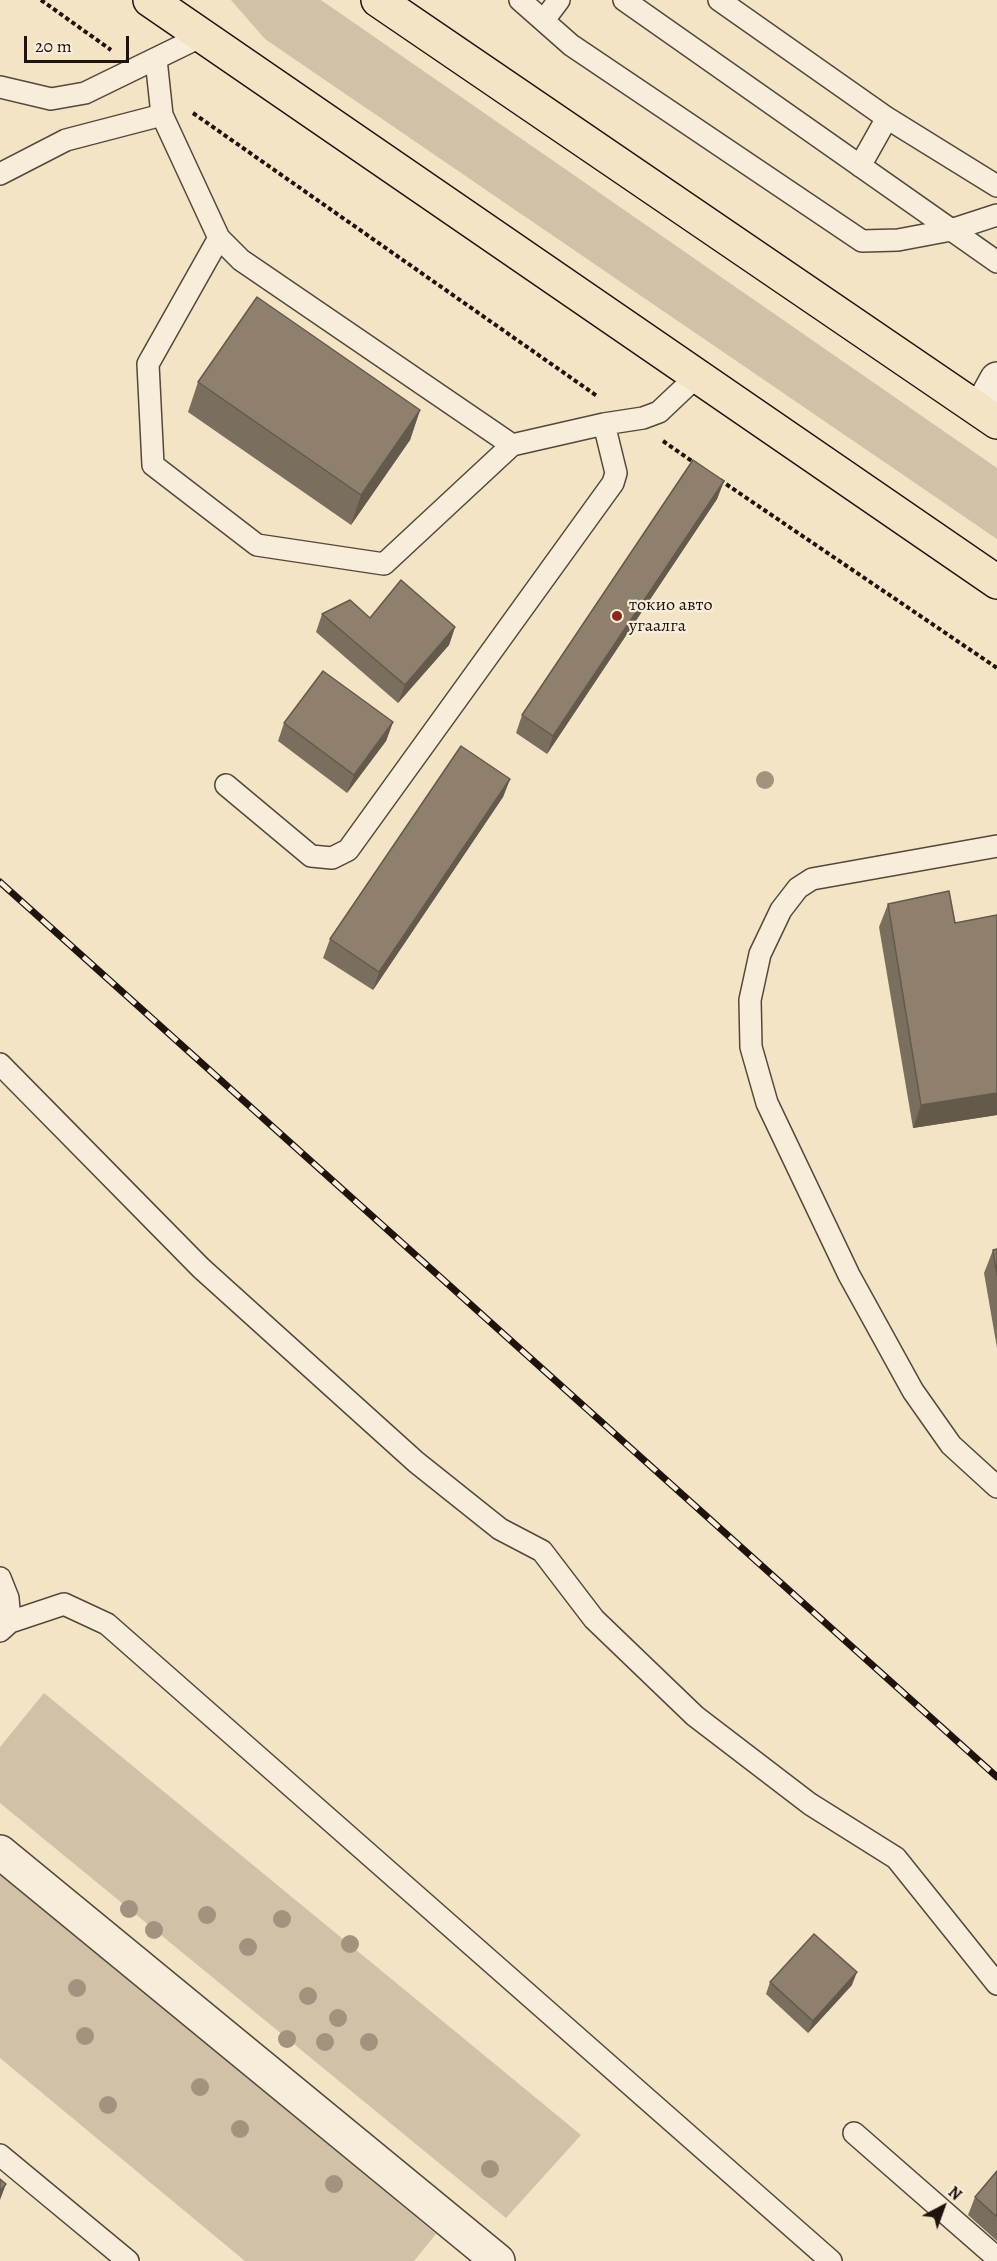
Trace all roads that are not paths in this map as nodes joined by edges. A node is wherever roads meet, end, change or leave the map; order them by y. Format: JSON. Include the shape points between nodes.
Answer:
{"nodes":[{"id":1,"x":150,"y":0,"type":"edge"},
{"id":2,"x":378,"y":0,"type":"edge"},
{"id":3,"x":520,"y":0,"type":"edge"},
{"id":4,"x":559,"y":0,"type":"edge"},
{"id":5,"x":624,"y":0,"type":"edge"},
{"id":6,"x":719,"y":0,"type":"edge"},
{"id":7,"x":544,"y":20,"type":"junction"},
{"id":8,"x":202,"y":36,"type":"junction"},
{"id":9,"x":156,"y":59,"type":"junction"},
{"id":10,"x":0,"y":87,"type":"edge"},
{"id":11,"x":162,"y":115,"type":"junction"},
{"id":12,"x":887,"y":118,"type":"junction"},
{"id":13,"x":860,"y":166,"type":"junction"},
{"id":14,"x":0,"y":174,"type":"edge"},
{"id":15,"x":997,"y":186,"type":"edge"},
{"id":16,"x":997,"y":215,"type":"edge"},
{"id":17,"x":951,"y":230,"type":"junction"},
{"id":18,"x":219,"y":238,"type":"junction"},
{"id":19,"x":997,"y":262,"type":"edge"},
{"id":20,"x":696,"y":377,"type":"junction"},
{"id":21,"x":997,"y":378,"type":"edge"},
{"id":22,"x":988,"y":416,"type":"edge"},
{"id":23,"x":604,"y":424,"type":"junction"},
{"id":24,"x":512,"y":445,"type":"junction"},
{"id":25,"x":997,"y":582,"type":"edge"},
{"id":26,"x":226,"y":786,"type":"dead end"},
{"id":27,"x":997,"y":846,"type":"edge"},
{"id":28,"x":0,"y":1064,"type":"edge"},
{"id":29,"x":997,"y":1487,"type":"edge"},
{"id":30,"x":0,"y":1578,"type":"edge"},
{"id":31,"x":5,"y":1626,"type":"edge"},
{"id":32,"x":0,"y":1852,"type":"edge"},
{"id":33,"x":997,"y":1984,"type":"edge"},
{"id":34,"x":854,"y":2133,"type":"dead end"},
{"id":35,"x":0,"y":2155,"type":"edge"},
{"id":36,"x":997,"y":2258,"type":"edge"},
{"id":37,"x":128,"y":2261,"type":"edge"},
{"id":38,"x":498,"y":2261,"type":"edge"},
{"id":39,"x":831,"y":2261,"type":"edge"}],
"edges":[{"from":1,"to":8,"type":"highway"},
{"from":2,"to":22,"type":"highway"},
{"from":3,"to":7,"type":"lane"},
{"from":4,"to":7,"type":"lane"},
{"from":5,"to":13,"type":"lane"},
{"from":6,"to":12,"type":"lane"},
{"from":7,"to":17,"type":"lane","via":[[571,45],[862,241],[898,240]]},
{"from":8,"to":9,"type":"lane"},
{"from":8,"to":20,"type":"highway"},
{"from":9,"to":10,"type":"lane","via":[[85,93],[51,99]]},
{"from":9,"to":11,"type":"lane"},
{"from":11,"to":14,"type":"lane","via":[[66,140]]},
{"from":11,"to":18,"type":"lane"},
{"from":12,"to":13,"type":"lane"},
{"from":12,"to":15,"type":"lane"},
{"from":13,"to":17,"type":"lane"},
{"from":16,"to":17,"type":"lane"},
{"from":17,"to":19,"type":"lane"},
{"from":18,"to":24,"type":"lane","via":[[241,260]]},
{"from":18,"to":24,"type":"lane","via":[[148,364],[153,465],[257,545],[384,564]]},
{"from":20,"to":23,"type":"lane","via":[[659,412]]},
{"from":20,"to":25,"type":"highway"},
{"from":21,"to":22,"type":"street"},
{"from":23,"to":24,"type":"lane"},
{"from":23,"to":26,"type":"lane","via":[[616,473],[613,483],[348,850],[332,858],[311,856]]},
{"from":27,"to":29,"type":"lane","via":[[812,879],[798,888],[781,910],[760,954],[750,1000],[751,1047],[767,1103],[849,1275],[913,1391],[951,1445]]},
{"from":28,"to":33,"type":"lane","via":[[201,1268],[416,1462],[500,1529],[542,1551],[594,1619],[695,1716],[810,1804],[896,1857]]},
{"from":30,"to":31,"type":"lane","via":[[8,1598]]},
{"from":31,"to":39,"type":"lane","via":[[64,1604],[107,1624]]},
{"from":32,"to":38,"type":"street"},
{"from":34,"to":36,"type":"lane"},
{"from":35,"to":37,"type":"lane"}]}
